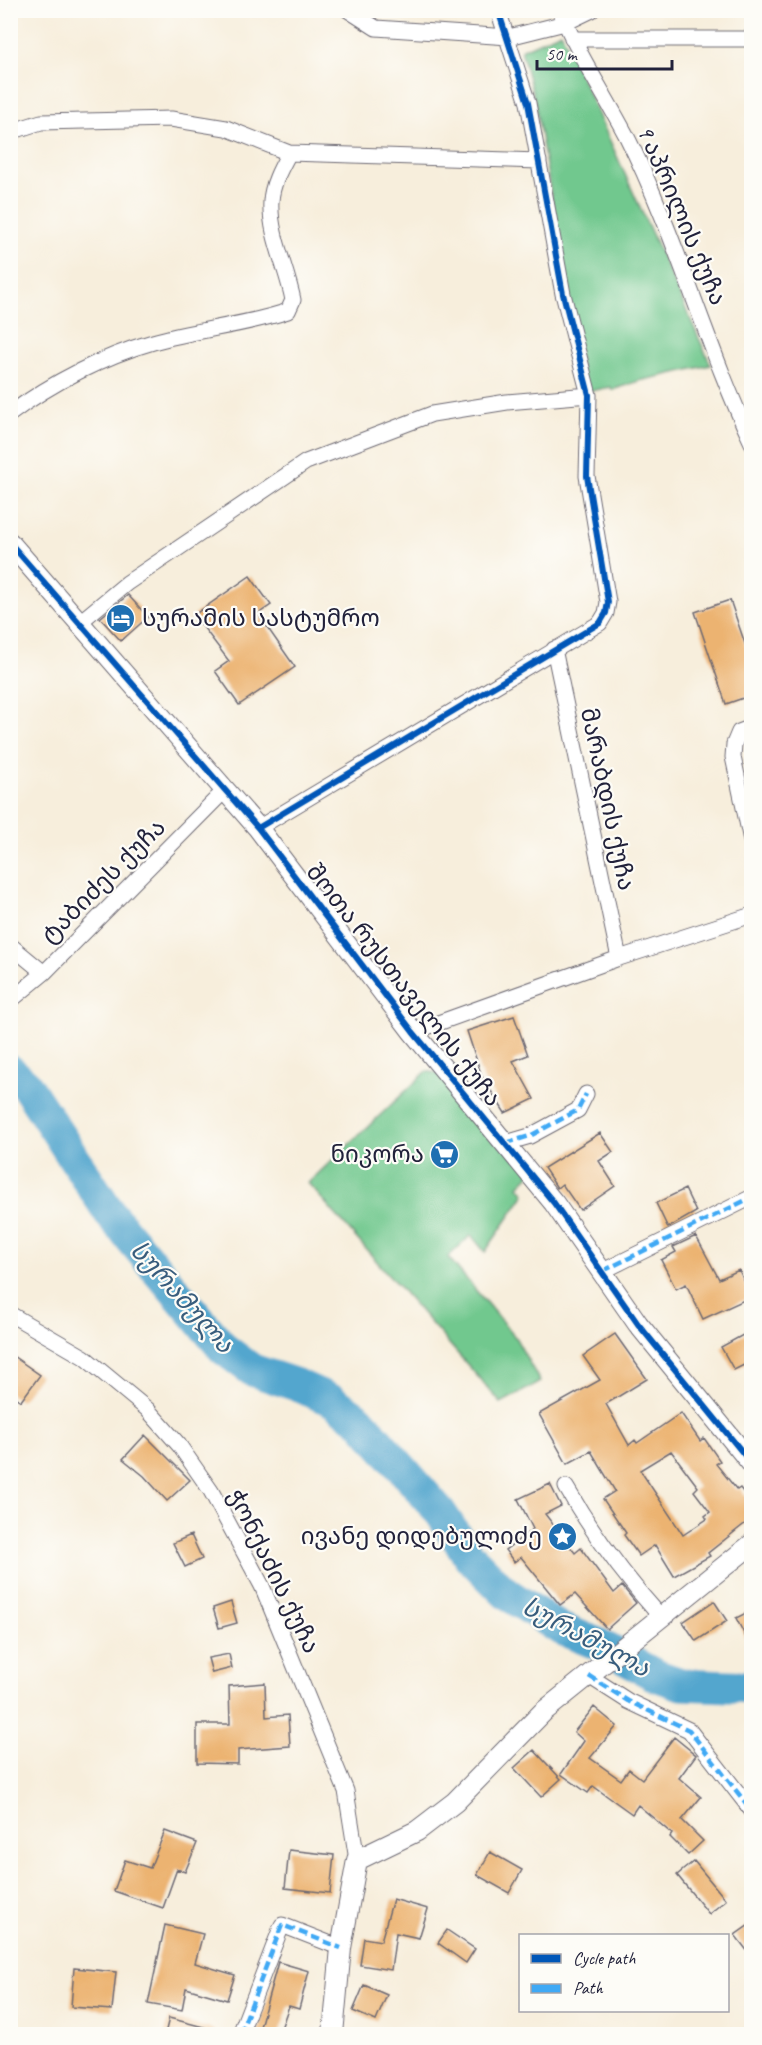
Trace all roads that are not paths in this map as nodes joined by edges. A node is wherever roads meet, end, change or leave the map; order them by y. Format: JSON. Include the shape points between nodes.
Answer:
{"nodes":[{"id":1,"x":348,"y":10,"type":"edge"},
{"id":2,"x":498,"y":10,"type":"edge"},
{"id":3,"x":592,"y":10,"type":"edge"},
{"id":4,"x":562,"y":17,"type":"edge"},
{"id":5,"x":509,"y":37,"type":"junction"},
{"id":6,"x":572,"y":39,"type":"junction"},
{"id":7,"x":752,"y":39,"type":"edge"},
{"id":8,"x":10,"y":132,"type":"edge"},
{"id":9,"x":289,"y":153,"type":"junction"},
{"id":10,"x":539,"y":161,"type":"junction"},
{"id":11,"x":589,"y":394,"type":"junction"},
{"id":12,"x":10,"y":414,"type":"edge"},
{"id":13,"x":750,"y":435,"type":"edge"},
{"id":14,"x":10,"y":543,"type":"edge"},
{"id":15,"x":80,"y":622,"type":"junction"},
{"id":16,"x":554,"y":649,"type":"junction"},
{"id":17,"x":752,"y":727,"type":"edge"},
{"id":18,"x":226,"y":789,"type":"junction"},
{"id":19,"x":258,"y":828,"type":"junction"},
{"id":20,"x":752,"y":845,"type":"edge"},
{"id":21,"x":752,"y":915,"type":"edge"},
{"id":22,"x":10,"y":945,"type":"edge"},
{"id":23,"x":619,"y":958,"type":"junction"},
{"id":24,"x":44,"y":973,"type":"junction"},
{"id":25,"x":10,"y":1001,"type":"edge"},
{"id":26,"x":413,"y":1032,"type":"junction"},
{"id":27,"x":586,"y":1094,"type":"dead end"},
{"id":28,"x":506,"y":1143,"type":"junction"},
{"id":29,"x":752,"y":1197,"type":"edge"},
{"id":30,"x":603,"y":1271,"type":"junction"},
{"id":31,"x":10,"y":1314,"type":"edge"},
{"id":32,"x":752,"y":1464,"type":"edge"},
{"id":33,"x":566,"y":1487,"type":"dead end"},
{"id":34,"x":752,"y":1544,"type":"edge"},
{"id":35,"x":660,"y":1616,"type":"junction"},
{"id":36,"x":592,"y":1674,"type":"junction"},
{"id":37,"x":752,"y":1811,"type":"edge"},
{"id":38,"x":357,"y":1860,"type":"junction"},
{"id":39,"x":341,"y":1948,"type":"junction"},
{"id":40,"x":240,"y":2034,"type":"edge"},
{"id":41,"x":333,"y":2034,"type":"edge"}],
"edges":[{"from":1,"to":5,"type":"street","via":[[376,28]]},
{"from":2,"to":5,"type":"street"},
{"from":3,"to":4,"type":"street"},
{"from":4,"to":5,"type":"street"},
{"from":4,"to":6,"type":"street","name":"9 აპრილის ქუჩა"},
{"from":5,"to":10,"type":"street"},
{"from":6,"to":7,"type":"street"},
{"from":6,"to":13,"type":"street","name":"9 აპრილის ქუჩა","via":[[626,135]]},
{"from":8,"to":9,"type":"street","via":[[41,122],[171,119],[226,128]]},
{"from":9,"to":10,"type":"street"},
{"from":9,"to":12,"type":"street","via":[[275,181],[271,200],[293,300],[288,311],[152,342],[55,385]]},
{"from":10,"to":11,"type":"street","via":[[563,294]]},
{"from":11,"to":15,"type":"street","via":[[432,414],[306,462],[127,583]]},
{"from":11,"to":16,"type":"street","via":[[587,476],[608,602],[600,623]]},
{"from":14,"to":15,"type":"street","name":"შოთა რუსთაველის ქუჩა"},
{"from":15,"to":18,"type":"street","name":"შოთა რუსთაველის ქუჩა"},
{"from":16,"to":19,"type":"street"},
{"from":16,"to":23,"type":"street","name":"მარაბდის ქუჩა"},
{"from":17,"to":20,"type":"street","via":[[739,732],[733,758]]},
{"from":18,"to":19,"type":"street","name":"შოთა რუსთაველის ქუჩა"},
{"from":18,"to":24,"type":"street","name":"ტაბიძეს ქუჩა"},
{"from":19,"to":26,"type":"street","name":"შოთა რუსთაველის ქუჩა"},
{"from":21,"to":23,"type":"street"},
{"from":22,"to":24,"type":"street"},
{"from":23,"to":26,"type":"street"},
{"from":24,"to":25,"type":"street","name":"ტაბიძეს ქუჩა"},
{"from":26,"to":28,"type":"street","name":"შოთა რუსთაველის ქუჩა"},
{"from":27,"to":28,"type":"street","via":[[578,1110],[530,1136]]},
{"from":28,"to":30,"type":"street","name":"შოთა რუსთაველის ქუჩა"},
{"from":29,"to":30,"type":"street"},
{"from":30,"to":32,"type":"street","name":"შოთა რუსთაველის ქუჩა","via":[[638,1324]]},
{"from":31,"to":38,"type":"street","name":"ჭონქაძის ქუჩა","via":[[84,1357],[147,1409],[179,1445],[211,1491],[262,1586],[346,1791]]},
{"from":33,"to":35,"type":"street","via":[[627,1580]]},
{"from":34,"to":35,"type":"street"},
{"from":35,"to":36,"type":"street"},
{"from":36,"to":37,"type":"street","via":[[628,1701],[689,1730]]},
{"from":36,"to":38,"type":"street","via":[[543,1712],[455,1802],[417,1832]]},
{"from":38,"to":39,"type":"street"},
{"from":39,"to":40,"type":"street","via":[[282,1925]]},
{"from":39,"to":41,"type":"street"}]}
